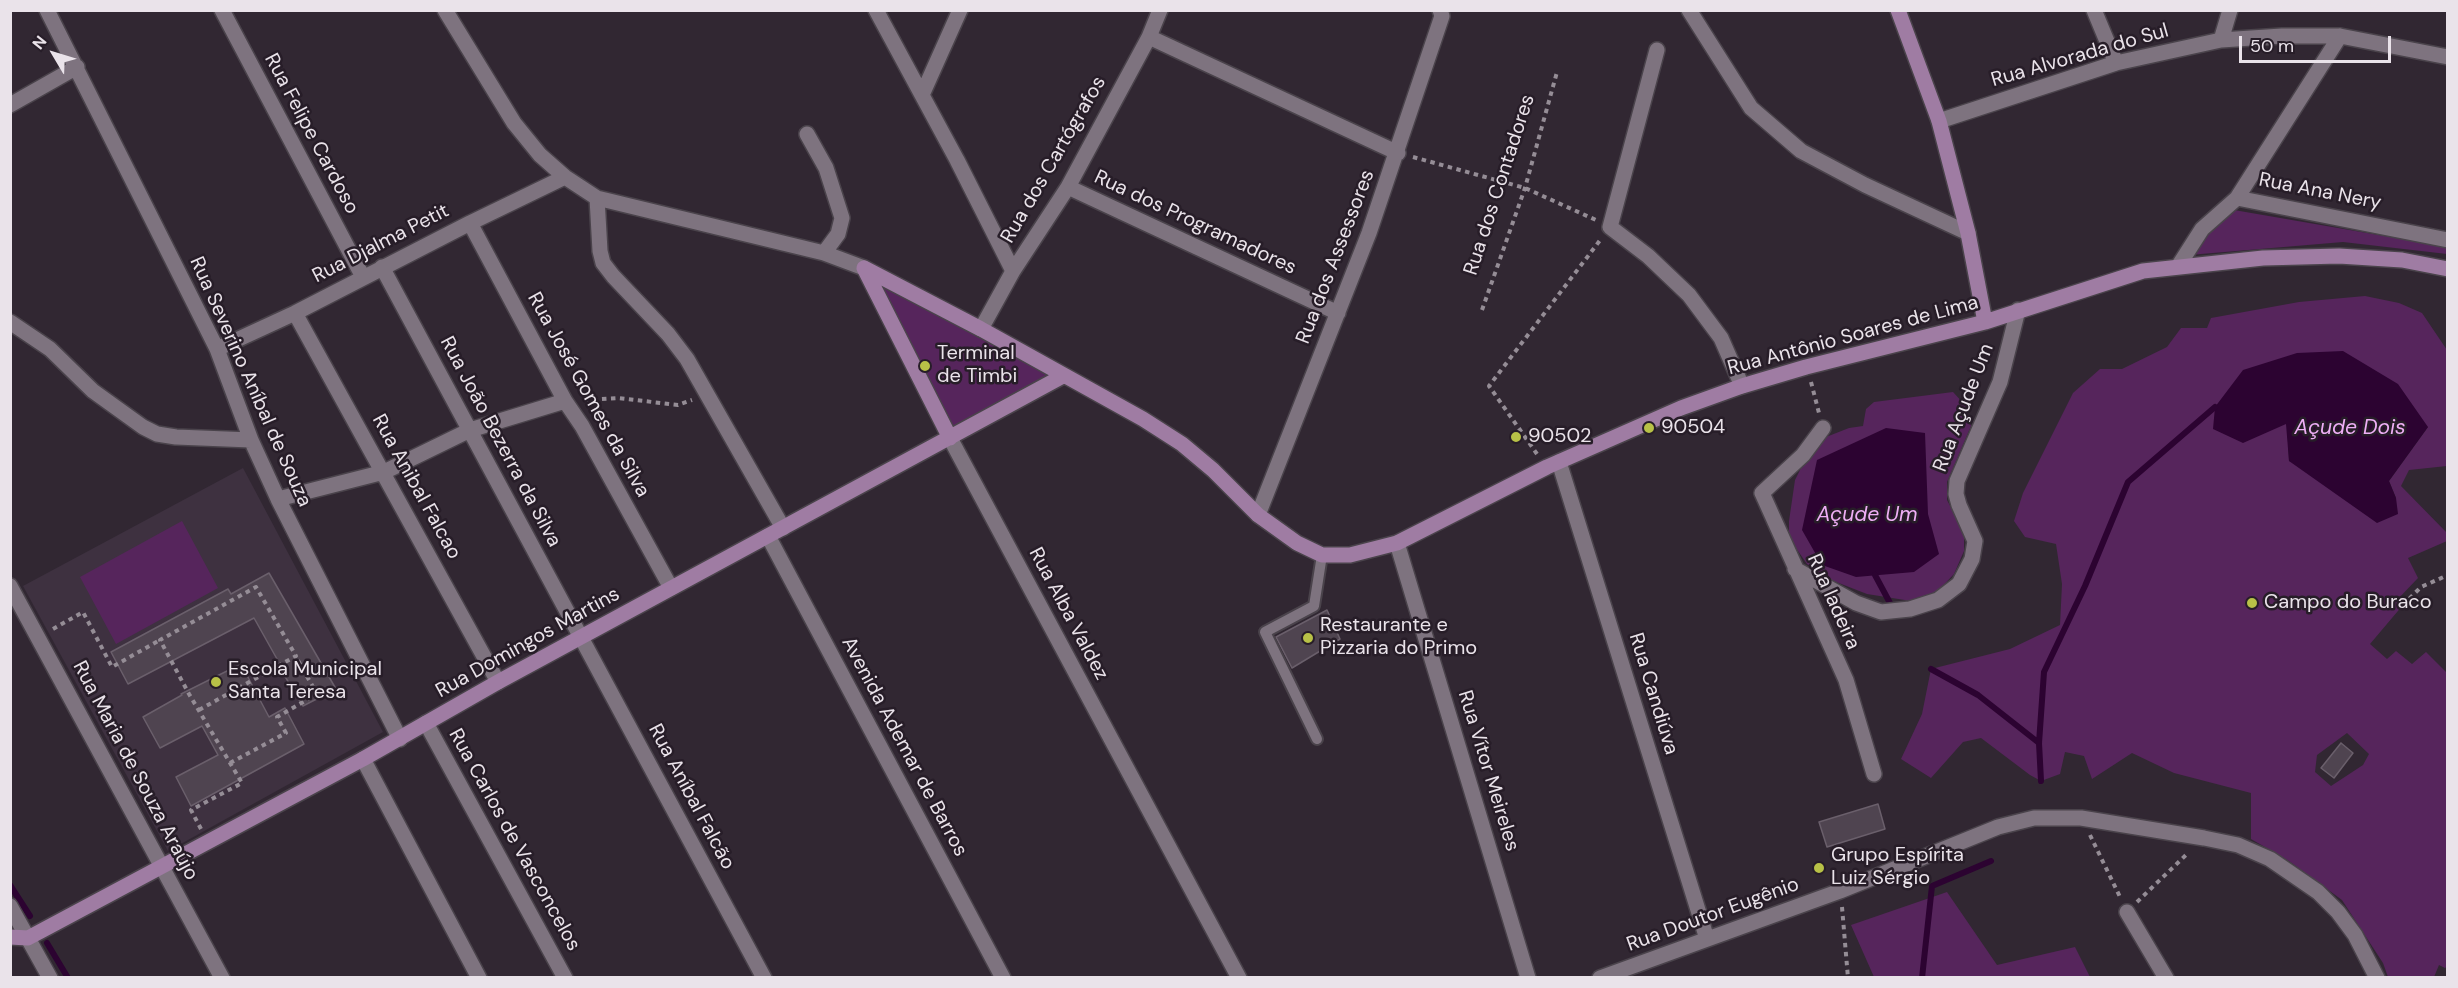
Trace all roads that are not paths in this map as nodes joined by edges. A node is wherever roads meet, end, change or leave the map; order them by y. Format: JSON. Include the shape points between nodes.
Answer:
{"nodes":[{"id":1,"x":47,"y":10,"type":"edge"},
{"id":2,"x":222,"y":10,"type":"edge"},
{"id":3,"x":445,"y":10,"type":"edge"},
{"id":4,"x":876,"y":10,"type":"edge"},
{"id":5,"x":960,"y":10,"type":"edge"},
{"id":6,"x":1160,"y":10,"type":"edge"},
{"id":7,"x":1440,"y":10,"type":"edge"},
{"id":8,"x":1689,"y":10,"type":"edge"},
{"id":9,"x":1898,"y":10,"type":"edge"},
{"id":10,"x":2094,"y":10,"type":"edge"},
{"id":11,"x":2230,"y":10,"type":"edge"},
{"id":12,"x":2340,"y":36,"type":"junction"},
{"id":13,"x":1149,"y":38,"type":"junction"},
{"id":14,"x":2221,"y":40,"type":"junction"},
{"id":15,"x":1656,"y":50,"type":"dead end"},
{"id":16,"x":2448,"y":57,"type":"edge"},
{"id":17,"x":2116,"y":63,"type":"junction"},
{"id":18,"x":77,"y":67,"type":"junction"},
{"id":19,"x":922,"y":95,"type":"junction"},
{"id":20,"x":10,"y":105,"type":"edge"},
{"id":21,"x":1939,"y":121,"type":"junction"},
{"id":22,"x":807,"y":134,"type":"dead end"},
{"id":23,"x":1398,"y":153,"type":"junction"},
{"id":24,"x":565,"y":177,"type":"junction"},
{"id":25,"x":1068,"y":187,"type":"junction"},
{"id":26,"x":597,"y":198,"type":"junction"},
{"id":27,"x":2237,"y":198,"type":"junction"},
{"id":28,"x":470,"y":222,"type":"junction"},
{"id":29,"x":1968,"y":233,"type":"junction"},
{"id":30,"x":2448,"y":240,"type":"edge"},
{"id":31,"x":824,"y":253,"type":"junction"},
{"id":32,"x":2179,"y":265,"type":"junction"},
{"id":33,"x":382,"y":267,"type":"junction"},
{"id":34,"x":864,"y":268,"type":"junction"},
{"id":35,"x":2448,"y":269,"type":"edge"},
{"id":36,"x":1013,"y":271,"type":"junction"},
{"id":37,"x":363,"y":277,"type":"junction"},
{"id":38,"x":2018,"y":310,"type":"junction"},
{"id":39,"x":295,"y":312,"type":"junction"},
{"id":40,"x":1338,"y":313,"type":"junction"},
{"id":41,"x":10,"y":322,"type":"edge"},
{"id":42,"x":1984,"y":322,"type":"junction"},
{"id":43,"x":981,"y":329,"type":"junction"},
{"id":44,"x":217,"y":349,"type":"junction"},
{"id":45,"x":1064,"y":376,"type":"junction"},
{"id":46,"x":1742,"y":386,"type":"junction"},
{"id":47,"x":565,"y":401,"type":"junction"},
{"id":48,"x":1823,"y":428,"type":"road end"},
{"id":49,"x":470,"y":430,"type":"junction"},
{"id":50,"x":950,"y":438,"type":"junction"},
{"id":51,"x":251,"y":440,"type":"junction"},
{"id":52,"x":1553,"y":464,"type":"junction"},
{"id":53,"x":384,"y":472,"type":"junction"},
{"id":54,"x":278,"y":499,"type":"junction"},
{"id":55,"x":1258,"y":515,"type":"junction"},
{"id":56,"x":783,"y":528,"type":"junction"},
{"id":57,"x":768,"y":536,"type":"junction"},
{"id":58,"x":1397,"y":543,"type":"junction"},
{"id":59,"x":1322,"y":555,"type":"junction"},
{"id":60,"x":1795,"y":569,"type":"junction"},
{"id":61,"x":10,"y":586,"type":"edge"},
{"id":62,"x":671,"y":588,"type":"junction"},
{"id":63,"x":582,"y":637,"type":"junction"},
{"id":64,"x":498,"y":682,"type":"junction"},
{"id":65,"x":426,"y":723,"type":"junction"},
{"id":66,"x":400,"y":739,"type":"junction"},
{"id":67,"x":1317,"y":739,"type":"dead end"},
{"id":68,"x":363,"y":759,"type":"junction"},
{"id":69,"x":1874,"y":774,"type":"dead end"},
{"id":70,"x":162,"y":865,"type":"junction"},
{"id":71,"x":10,"y":906,"type":"edge"},
{"id":72,"x":2127,"y":912,"type":"road end"},
{"id":73,"x":10,"y":937,"type":"edge"},
{"id":74,"x":28,"y":938,"type":"junction"},
{"id":75,"x":1707,"y":939,"type":"junction"},
{"id":76,"x":50,"y":978,"type":"edge"},
{"id":77,"x":222,"y":978,"type":"edge"},
{"id":78,"x":479,"y":978,"type":"edge"},
{"id":79,"x":565,"y":978,"type":"edge"},
{"id":80,"x":764,"y":978,"type":"edge"},
{"id":81,"x":1003,"y":978,"type":"edge"},
{"id":82,"x":1239,"y":978,"type":"edge"},
{"id":83,"x":1528,"y":978,"type":"edge"},
{"id":84,"x":1600,"y":978,"type":"edge"},
{"id":85,"x":2166,"y":978,"type":"edge"},
{"id":86,"x":2377,"y":978,"type":"edge"}],
"edges":[{"from":1,"to":18,"type":"street","name":"Rua Severino Aníbal de Souza"},
{"from":2,"to":37,"type":"street","name":"Rua Felipe Cardoso"},
{"from":3,"to":24,"type":"street","via":[[514,123],[540,155]]},
{"from":4,"to":19,"type":"street"},
{"from":5,"to":19,"type":"street"},
{"from":6,"to":13,"type":"street","name":"Rua dos Cartógrafos"},
{"from":7,"to":23,"type":"street","name":"Rua dos Assessores","via":[[1442,16]]},
{"from":8,"to":29,"type":"street","via":[[1751,108],[1801,151]]},
{"from":9,"to":21,"type":"street"},
{"from":10,"to":17,"type":"street"},
{"from":11,"to":14,"type":"street"},
{"from":12,"to":14,"type":"street","name":"Rua Alvorada do Sul"},
{"from":12,"to":16,"type":"street","name":"Rua Alvorada do Sul"},
{"from":12,"to":27,"type":"street"},
{"from":13,"to":23,"type":"street"},
{"from":13,"to":25,"type":"street","name":"Rua dos Cartógrafos"},
{"from":14,"to":17,"type":"street","name":"Rua Alvorada do Sul"},
{"from":15,"to":46,"type":"street","via":[[1610,227],[1671,276],[1707,317]]},
{"from":17,"to":21,"type":"street","name":"Rua Alvorada do Sul"},
{"from":18,"to":20,"type":"street"},
{"from":18,"to":44,"type":"street","name":"Rua Severino Aníbal de Souza"},
{"from":19,"to":36,"type":"street"},
{"from":21,"to":29,"type":"street"},
{"from":22,"to":31,"type":"street","via":[[826,168],[842,218],[838,234]]},
{"from":23,"to":40,"type":"street","name":"Rua dos Assessores"},
{"from":24,"to":26,"type":"street"},
{"from":24,"to":28,"type":"street","name":"Rua Djalma Petit"},
{"from":25,"to":36,"type":"street","name":"Rua dos Cartógrafos"},
{"from":25,"to":40,"type":"street","name":"Rua dos Programadores"},
{"from":26,"to":31,"type":"street","name":"Rua Antônio Soares de Lima"},
{"from":26,"to":56,"type":"street","via":[[603,263],[687,359]]},
{"from":27,"to":30,"type":"street","name":"Rua Ana Nery"},
{"from":27,"to":32,"type":"street","name":"Rua Ana Nery","via":[[2202,230]]},
{"from":28,"to":33,"type":"street","name":"Rua Djalma Petit"},
{"from":28,"to":47,"type":"street","name":"Rua José Gomes da Silva"},
{"from":29,"to":42,"type":"street"},
{"from":31,"to":34,"type":"street","name":"Rua Antônio Soares de Lima"},
{"from":32,"to":35,"type":"street","name":"Rua Antônio Soares de Lima","via":[[2339,256],[2402,260]]},
{"from":32,"to":38,"type":"street","name":"Rua Antônio Soares de Lima","via":[[2106,281]]},
{"from":33,"to":37,"type":"street","name":"Rua Djalma Petit"},
{"from":33,"to":49,"type":"street","name":"Rua João Bezerra da Silva"},
{"from":34,"to":43,"type":"street","name":"Rua Antônio Soares de Lima"},
{"from":34,"to":50,"type":"street","name":"Rua Alba Valdez"},
{"from":36,"to":43,"type":"street","name":"Rua dos Cartógrafos"},
{"from":37,"to":39,"type":"street","name":"Rua Djalma Petit"},
{"from":38,"to":42,"type":"street","name":"Rua Antônio Soares de Lima"},
{"from":38,"to":60,"type":"street","name":"Rua Açude Um","via":[[2000,382],[1957,481],[1959,505],[1975,541],[1972,559],[1959,584],[1938,600],[1911,609],[1881,612],[1856,603]]},
{"from":39,"to":44,"type":"street","name":"Rua Djalma Petit"},
{"from":39,"to":53,"type":"street","name":"Rua Anibal Falcao"},
{"from":40,"to":55,"type":"street","name":"Rua dos Assessores"},
{"from":41,"to":51,"type":"street","via":[[50,349],[93,391],[150,431]]},
{"from":42,"to":46,"type":"street","name":"Rua Antônio Soares de Lima"},
{"from":43,"to":45,"type":"street","name":"Rua Antônio Soares de Lima"},
{"from":44,"to":51,"type":"street","name":"Rua Severino Aníbal de Souza"},
{"from":45,"to":50,"type":"street","name":"Rua Domingos Martins"},
{"from":45,"to":55,"type":"street","name":"Rua Antônio Soares de Lima","via":[[1182,444]]},
{"from":46,"to":52,"type":"street","name":"Rua Antônio Soares de Lima"},
{"from":47,"to":49,"type":"street"},
{"from":47,"to":62,"type":"street","name":"Rua José Gomes da Silva"},
{"from":48,"to":60,"type":"street","name":"Rua ladeira","via":[[1803,455],[1762,493]]},
{"from":49,"to":53,"type":"street"},
{"from":49,"to":63,"type":"street","name":"Rua João Bezerra da Silva"},
{"from":50,"to":56,"type":"street","name":"Rua Domingos Martins"},
{"from":50,"to":82,"type":"street","name":"Rua Alba Valdez"},
{"from":51,"to":54,"type":"street","name":"Rua Severino Aníbal de Souza"},
{"from":52,"to":58,"type":"street","name":"Rua Antônio Soares de Lima"},
{"from":52,"to":75,"type":"street","name":"Rua Candiúva"},
{"from":53,"to":54,"type":"street"},
{"from":53,"to":64,"type":"street","name":"Rua Anibal Falcao"},
{"from":54,"to":66,"type":"street","name":"Rua Severino Aníbal de Souza"},
{"from":55,"to":59,"type":"street","name":"Rua Antônio Soares de Lima"},
{"from":56,"to":57,"type":"street","name":"Rua Domingos Martins"},
{"from":57,"to":62,"type":"street","name":"Rua Domingos Martins"},
{"from":57,"to":81,"type":"street","name":"Avenida Ademar de Barros"},
{"from":58,"to":59,"type":"street","name":"Rua Antônio Soares de Lima","via":[[1350,555]]},
{"from":58,"to":83,"type":"street","name":"Rua Vítor Meireles"},
{"from":59,"to":67,"type":"lane","via":[[1314,606],[1265,632]]},
{"from":60,"to":69,"type":"street","name":"Rua ladeira","via":[[1846,680]]},
{"from":61,"to":70,"type":"street","name":"Rua Maria de Souza Araújo"},
{"from":62,"to":63,"type":"street","name":"Rua Domingos Martins"},
{"from":63,"to":64,"type":"street","name":"Rua Domingos Martins"},
{"from":63,"to":80,"type":"street","name":"Rua Aníbal Falcão"},
{"from":64,"to":65,"type":"street","name":"Rua Domingos Martins"},
{"from":65,"to":66,"type":"street","name":"Rua Domingos Martins"},
{"from":65,"to":79,"type":"street","name":"Rua Carlos de Vasconcelos"},
{"from":66,"to":68,"type":"street","name":"Rua Domingos Martins"},
{"from":68,"to":70,"type":"street","name":"Rua Domingos Martins"},
{"from":68,"to":78,"type":"street"},
{"from":70,"to":74,"type":"street","name":"Rua Domingos Martins"},
{"from":70,"to":77,"type":"street","name":"Rua Maria de Souza Araújo"},
{"from":71,"to":74,"type":"street"},
{"from":72,"to":85,"type":"street"},
{"from":73,"to":74,"type":"street"},
{"from":74,"to":76,"type":"street"},
{"from":75,"to":84,"type":"street","name":"Rua Doutor Eugênio"},
{"from":75,"to":86,"type":"street","name":"Rua Doutor Eugênio","via":[[1998,827],[2034,818],[2081,818],[2238,845],[2270,859],[2318,892],[2338,912]]}]}
